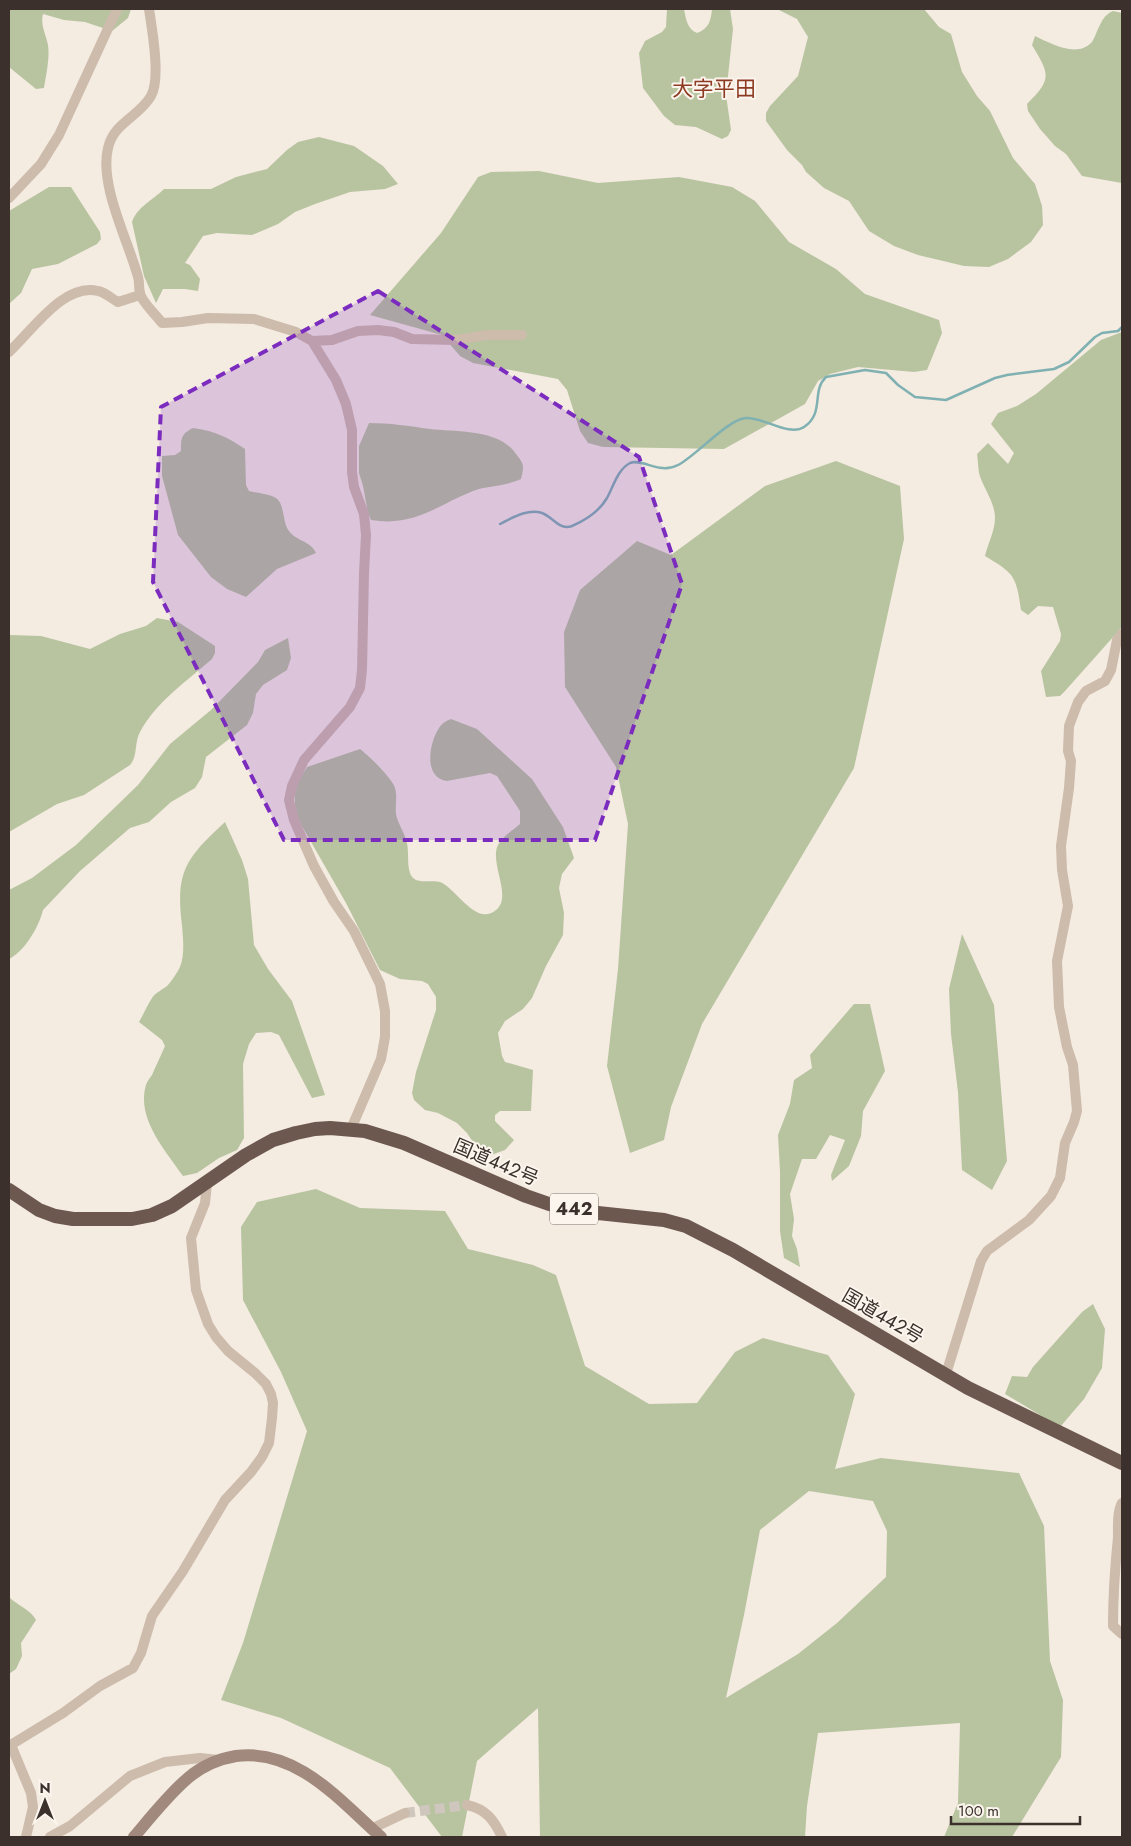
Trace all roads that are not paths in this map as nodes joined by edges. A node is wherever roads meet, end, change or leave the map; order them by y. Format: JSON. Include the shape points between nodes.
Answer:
{"nodes":[{"id":1,"x":117,"y":9,"type":"edge"},
{"id":2,"x":150,"y":9,"type":"edge"},
{"id":3,"x":9,"y":198,"type":"edge"},
{"id":4,"x":140,"y":296,"type":"junction"},
{"id":5,"x":522,"y":335,"type":"dead end"},
{"id":6,"x":312,"y":341,"type":"junction"},
{"id":7,"x":9,"y":352,"type":"edge"},
{"id":8,"x":1122,"y":634,"type":"edge"},
{"id":9,"x":351,"y":1129,"type":"junction"},
{"id":10,"x":207,"y":1183,"type":"junction"},
{"id":11,"x":9,"y":1190,"type":"edge"},
{"id":12,"x":946,"y":1374,"type":"junction"},
{"id":13,"x":1122,"y":1463,"type":"edge"},
{"id":14,"x":1122,"y":1503,"type":"edge"},
{"id":15,"x":1122,"y":1634,"type":"edge"},
{"id":16,"x":10,"y":1746,"type":"edge"},
{"id":17,"x":218,"y":1760,"type":"junction"},
{"id":18,"x":467,"y":1805,"type":"tunnel mouth"},
{"id":19,"x":405,"y":1813,"type":"tunnel mouth"},
{"id":20,"x":376,"y":1833,"type":"edge"},
{"id":21,"x":26,"y":1837,"type":"edge"},
{"id":22,"x":50,"y":1837,"type":"edge"},
{"id":23,"x":134,"y":1837,"type":"edge"},
{"id":24,"x":502,"y":1837,"type":"edge"}],
"edges":[{"from":1,"to":3,"type":"street","via":[[59,135],[41,164]]},
{"from":2,"to":4,"type":"street","via":[[154,88],[139,110],[116,130],[108,148],[105,168],[139,279]]},
{"from":4,"to":6,"type":"street","via":[[162,323],[208,318],[254,319],[296,332]]},
{"from":4,"to":7,"type":"street","via":[[118,302],[99,291],[83,289],[73,293],[51,308]]},
{"from":5,"to":6,"type":"street","via":[[487,335],[454,340],[412,339],[378,330]]},
{"from":6,"to":9,"type":"street","via":[[336,380],[352,430],[353,479],[364,514],[366,535],[362,670],[360,688],[350,707],[304,760],[289,800],[314,866],[354,931],[380,984],[385,1011],[381,1060]]},
{"from":8,"to":12,"type":"street","via":[[1117,640],[1111,670],[1105,681],[1086,691],[1069,726],[1071,761],[1061,846],[1068,906],[1057,961],[1059,1007],[1073,1065],[1077,1111],[1065,1143],[1060,1178],[1051,1196],[1028,1220],[987,1251],[981,1261]]},
{"from":9,"to":10,"type":"highway","name":"国道442号","number":"442","via":[[315,1129],[273,1140]]},
{"from":9,"to":12,"type":"highway","name":"国道442号","number":"442","via":[[404,1143],[549,1204],[686,1226]]},
{"from":10,"to":11,"type":"highway","name":"国道442号","number":"442","via":[[172,1206],[132,1219],[55,1216],[39,1210]]},
{"from":10,"to":16,"type":"street","via":[[205,1203],[191,1238],[196,1290],[208,1324],[216,1336],[228,1351],[266,1384],[271,1394],[269,1443],[252,1472],[225,1500],[152,1616],[133,1668]]},
{"from":12,"to":13,"type":"highway","name":"国道442号","number":"442","via":[[968,1388]]},
{"from":14,"to":15,"type":"street","via":[[1113,1626]]},
{"from":16,"to":21,"type":"street","via":[[31,1793],[33,1807]]},
{"from":17,"to":20,"type":"main road","via":[[244,1755],[260,1756],[276,1758],[297,1767]]},
{"from":17,"to":22,"type":"street","via":[[200,1758],[165,1762],[130,1776],[70,1826]]},
{"from":17,"to":23,"type":"main road","via":[[182,1784]]},
{"from":18,"to":24,"type":"street","via":[[478,1807],[491,1818]]},
{"from":19,"to":20,"type":"street"}]}
